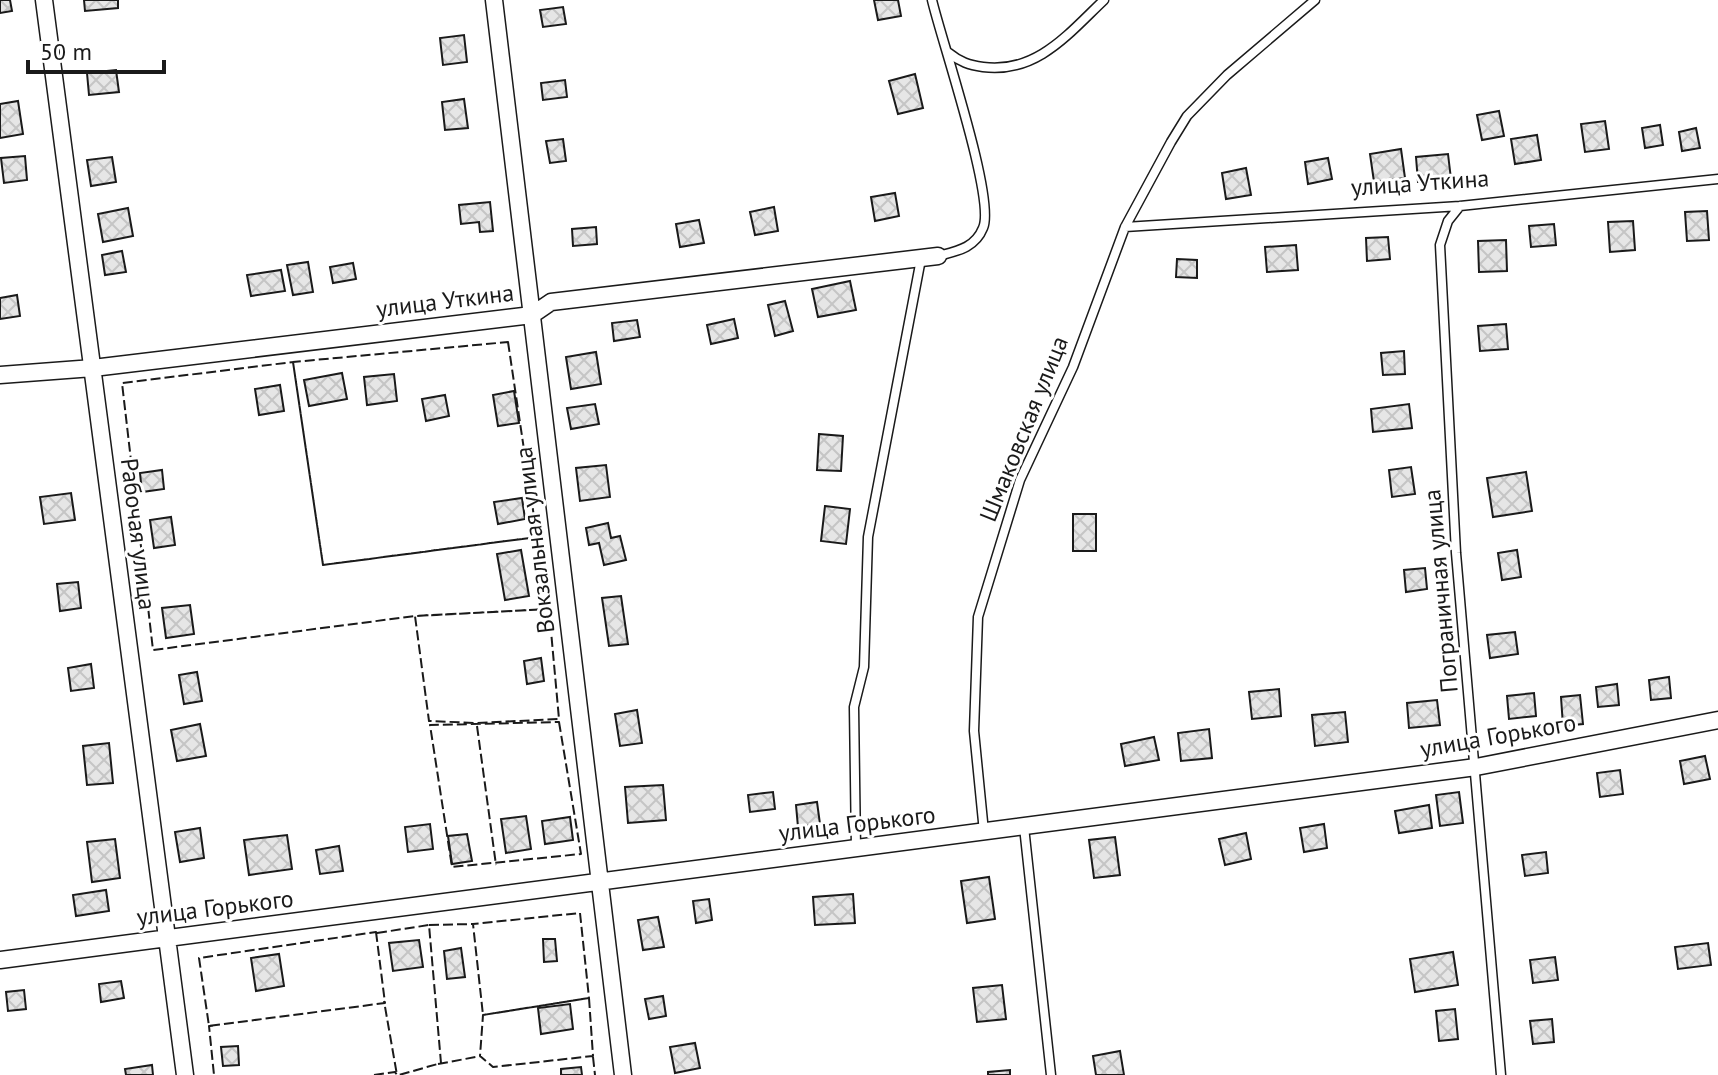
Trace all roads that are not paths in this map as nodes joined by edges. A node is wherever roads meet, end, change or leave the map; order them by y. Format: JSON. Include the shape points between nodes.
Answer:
{"nodes":[{"id":1,"x":44,"y":0,"type":"edge"},
{"id":2,"x":494,"y":0,"type":"edge"},
{"id":3,"x":932,"y":0,"type":"edge"},
{"id":4,"x":1104,"y":0,"type":"edge"},
{"id":5,"x":1315,"y":0,"type":"edge"},
{"id":6,"x":947,"y":51,"type":"junction"},
{"id":7,"x":1718,"y":179,"type":"edge"},
{"id":8,"x":1460,"y":206,"type":"junction"},
{"id":9,"x":1125,"y":227,"type":"junction"},
{"id":10,"x":930,"y":257,"type":"junction"},
{"id":11,"x":532,"y":315,"type":"junction"},
{"id":12,"x":93,"y":368,"type":"junction"},
{"id":13,"x":0,"y":375,"type":"edge"},
{"id":14,"x":1718,"y":720,"type":"edge"},
{"id":15,"x":1476,"y":767,"type":"junction"},
{"id":16,"x":1024,"y":827,"type":"junction"},
{"id":17,"x":985,"y":832,"type":"junction"},
{"id":18,"x":856,"y":849,"type":"junction"},
{"id":19,"x":602,"y":884,"type":"junction"},
{"id":20,"x":166,"y":938,"type":"junction"},
{"id":21,"x":0,"y":960,"type":"edge"},
{"id":22,"x":185,"y":1075,"type":"edge"},
{"id":23,"x":623,"y":1075,"type":"edge"},
{"id":24,"x":1051,"y":1075,"type":"edge"},
{"id":25,"x":1501,"y":1075,"type":"edge"}],
"edges":[{"from":1,"to":12,"type":"street","name":"Рабочая улица"},
{"from":2,"to":11,"type":"street","name":"Вокзальная улица"},
{"from":3,"to":6,"type":"lane"},
{"from":4,"to":6,"type":"lane","via":[[1048,53],[1030,62],[996,68],[967,65]]},
{"from":5,"to":9,"type":"lane","name":"Шмаковская улица","via":[[1187,116]]},
{"from":6,"to":10,"type":"lane","via":[[986,217],[972,243]]},
{"from":7,"to":8,"type":"lane","name":"улица Уткина"},
{"from":8,"to":9,"type":"lane","name":"улица Уткина"},
{"from":8,"to":15,"type":"lane","name":"Пограничная улица","via":[[1440,245],[1456,553]]},
{"from":9,"to":17,"type":"lane","name":"Шмаковская улица","via":[[1073,367],[1020,480],[978,617],[974,731]]},
{"from":10,"to":11,"type":"street","name":"улица Уткина","via":[[551,302]]},
{"from":10,"to":18,"type":"lane","via":[[868,537],[864,667],[854,707]]},
{"from":11,"to":12,"type":"street","name":"улица Уткина"},
{"from":11,"to":19,"type":"street","name":"Вокзальная улица"},
{"from":12,"to":13,"type":"street","name":"улица Уткина"},
{"from":12,"to":20,"type":"street","name":"Рабочая улица"},
{"from":14,"to":15,"type":"street","name":"улица Горького"},
{"from":15,"to":16,"type":"street","name":"улица Горького"},
{"from":15,"to":25,"type":"lane","name":"Пограничная улица"},
{"from":16,"to":17,"type":"street","name":"улица Горького"},
{"from":16,"to":24,"type":"lane"},
{"from":17,"to":18,"type":"street","name":"улица Горького"},
{"from":18,"to":19,"type":"street","name":"улица Горького"},
{"from":19,"to":20,"type":"street","name":"улица Горького"},
{"from":19,"to":23,"type":"street","name":"Вокзальная улица"},
{"from":20,"to":21,"type":"street","name":"улица Горького"},
{"from":20,"to":22,"type":"street","name":"Рабочая улица"}]}
